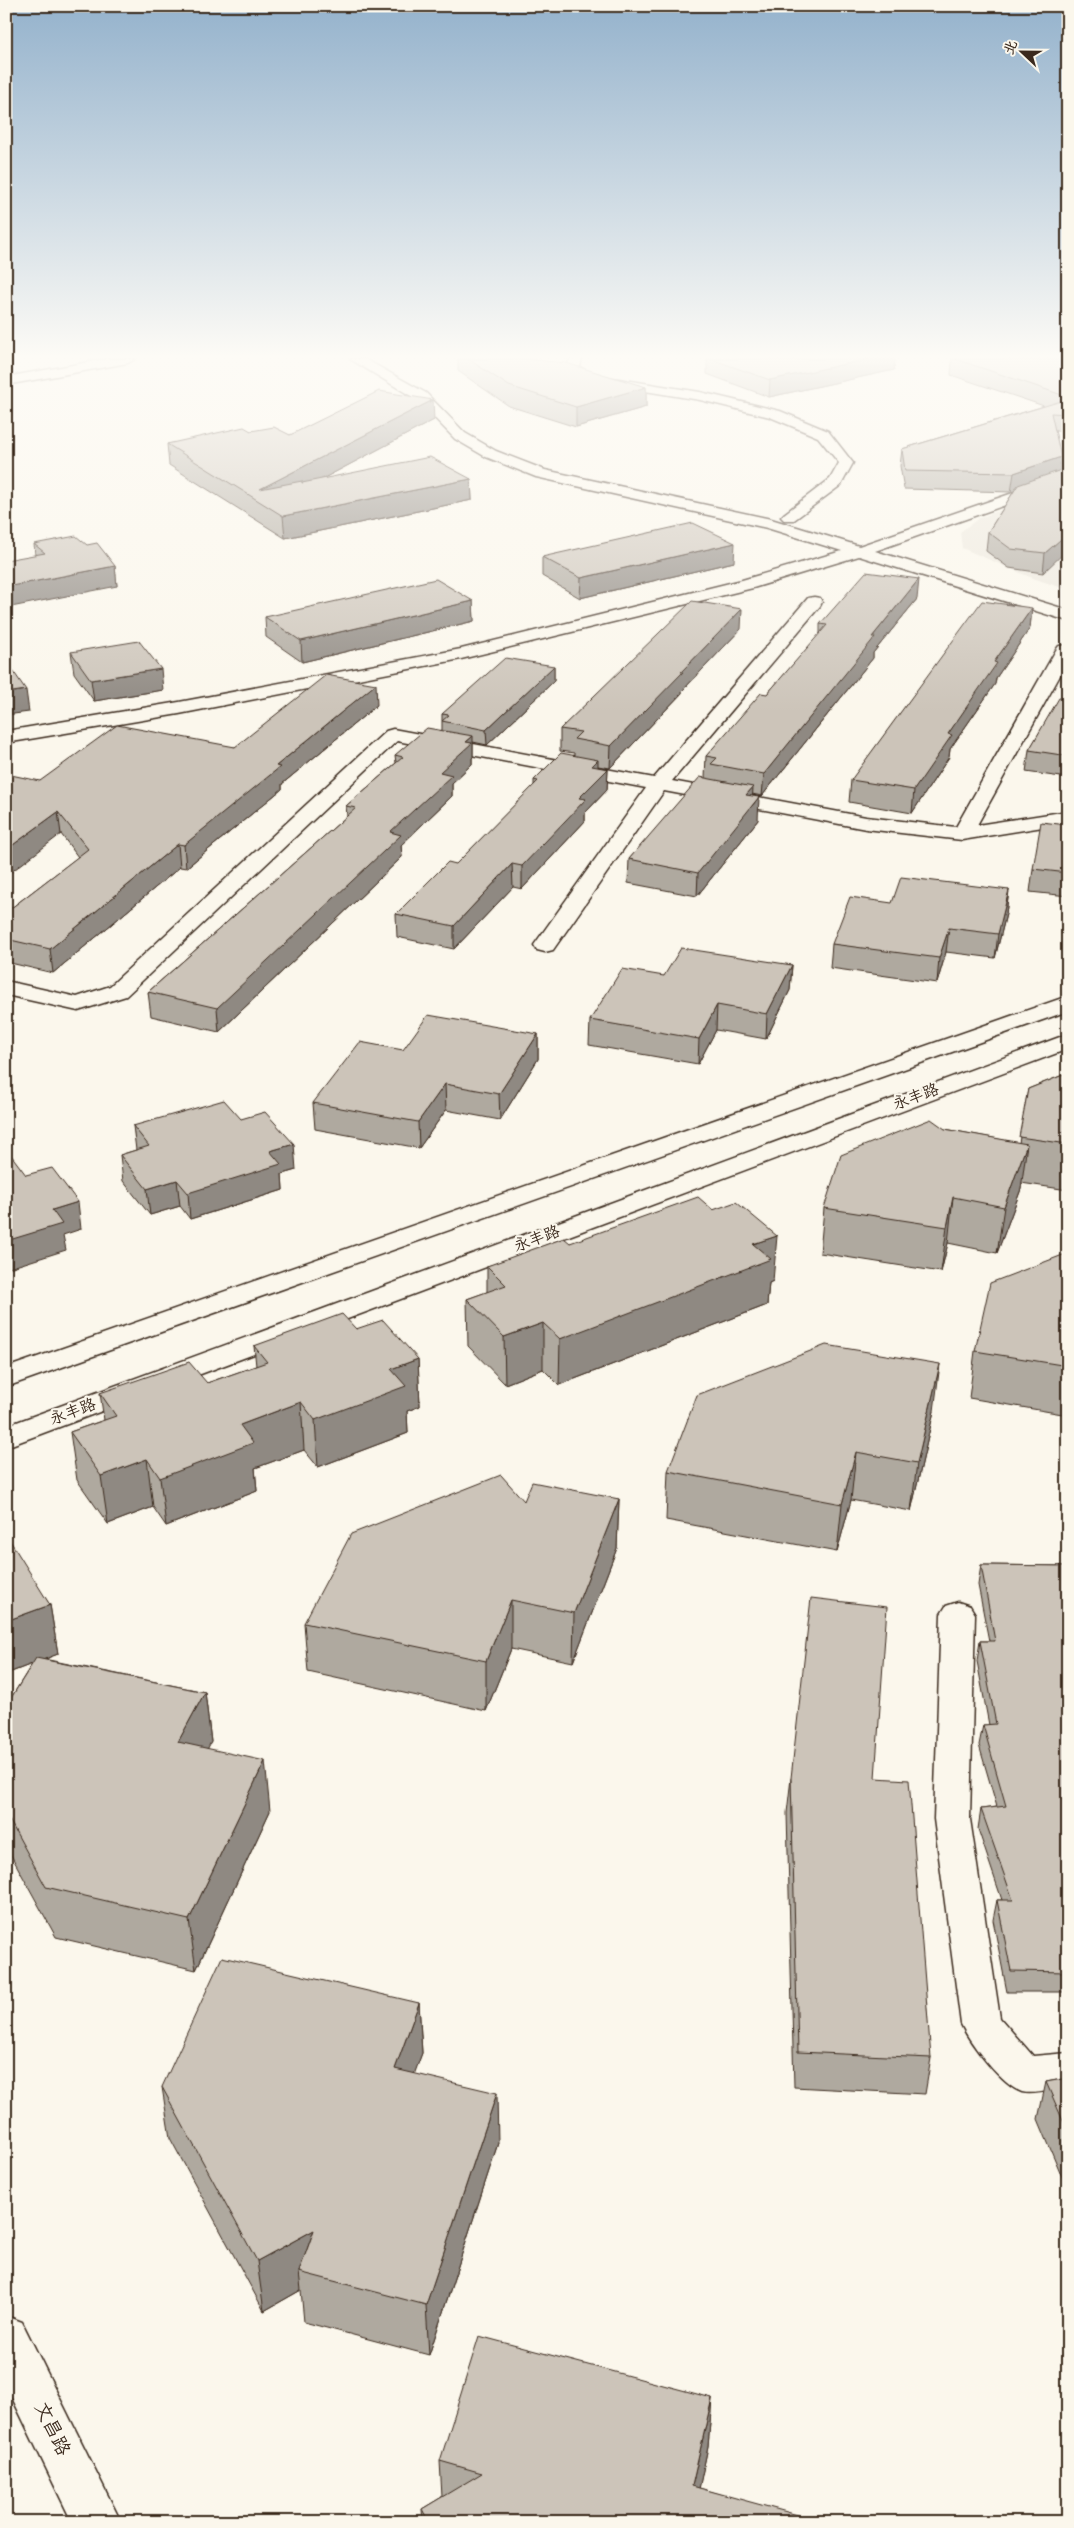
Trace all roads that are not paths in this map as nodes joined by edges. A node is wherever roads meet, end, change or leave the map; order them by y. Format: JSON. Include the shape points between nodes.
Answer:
{"nodes":[{"id":1,"x":555,"y":477,"type":"edge"},
{"id":2,"x":602,"y":477,"type":"edge"},
{"id":3,"x":839,"y":477,"type":"edge"},
{"id":4,"x":1068,"y":478,"type":"edge"},
{"id":5,"x":788,"y":517,"type":"junction"},
{"id":6,"x":881,"y":544,"type":"junction"},
{"id":7,"x":860,"y":551,"type":"junction"},
{"id":8,"x":814,"y":602,"type":"dead end"},
{"id":9,"x":1068,"y":602,"type":"edge"},
{"id":10,"x":1068,"y":616,"type":"edge"},
{"id":11,"x":1065,"y":650,"type":"dead end"},
{"id":12,"x":6,"y":737,"type":"edge"},
{"id":13,"x":659,"y":784,"type":"junction"},
{"id":14,"x":1068,"y":816,"type":"edge"},
{"id":15,"x":962,"y":834,"type":"junction"},
{"id":16,"x":544,"y":945,"type":"dead end"},
{"id":17,"x":6,"y":988,"type":"edge"},
{"id":18,"x":1068,"y":1003,"type":"edge"},
{"id":19,"x":1068,"y":1040,"type":"edge"},
{"id":20,"x":6,"y":1378,"type":"edge"},
{"id":21,"x":6,"y":1437,"type":"edge"},
{"id":22,"x":958,"y":1614,"type":"dead end"},
{"id":23,"x":1068,"y":2070,"type":"edge"},
{"id":24,"x":6,"y":2337,"type":"edge"},
{"id":25,"x":97,"y":2522,"type":"edge"}],
"edges":[{"from":1,"to":7,"type":"street","via":[[771,524]]},
{"from":2,"to":5,"type":"street"},
{"from":3,"to":5,"type":"street"},
{"from":4,"to":6,"type":"street"},
{"from":5,"to":6,"type":"street"},
{"from":6,"to":7,"type":"street"},
{"from":6,"to":9,"type":"street"},
{"from":7,"to":10,"type":"street"},
{"from":7,"to":12,"type":"street","via":[[747,584],[461,654],[179,708]]},
{"from":8,"to":13,"type":"street"},
{"from":11,"to":15,"type":"street"},
{"from":13,"to":15,"type":"street","via":[[866,823]]},
{"from":13,"to":16,"type":"street"},
{"from":13,"to":17,"type":"street","via":[[393,734],[118,990],[78,1004]]},
{"from":14,"to":15,"type":"street"},
{"from":18,"to":20,"type":"street"},
{"from":19,"to":21,"type":"street","name":"永丰路"},
{"from":22,"to":23,"type":"street","via":[[952,1819],[981,2024],[1024,2075]]},
{"from":24,"to":25,"type":"street","name":"文昌路"}]}
